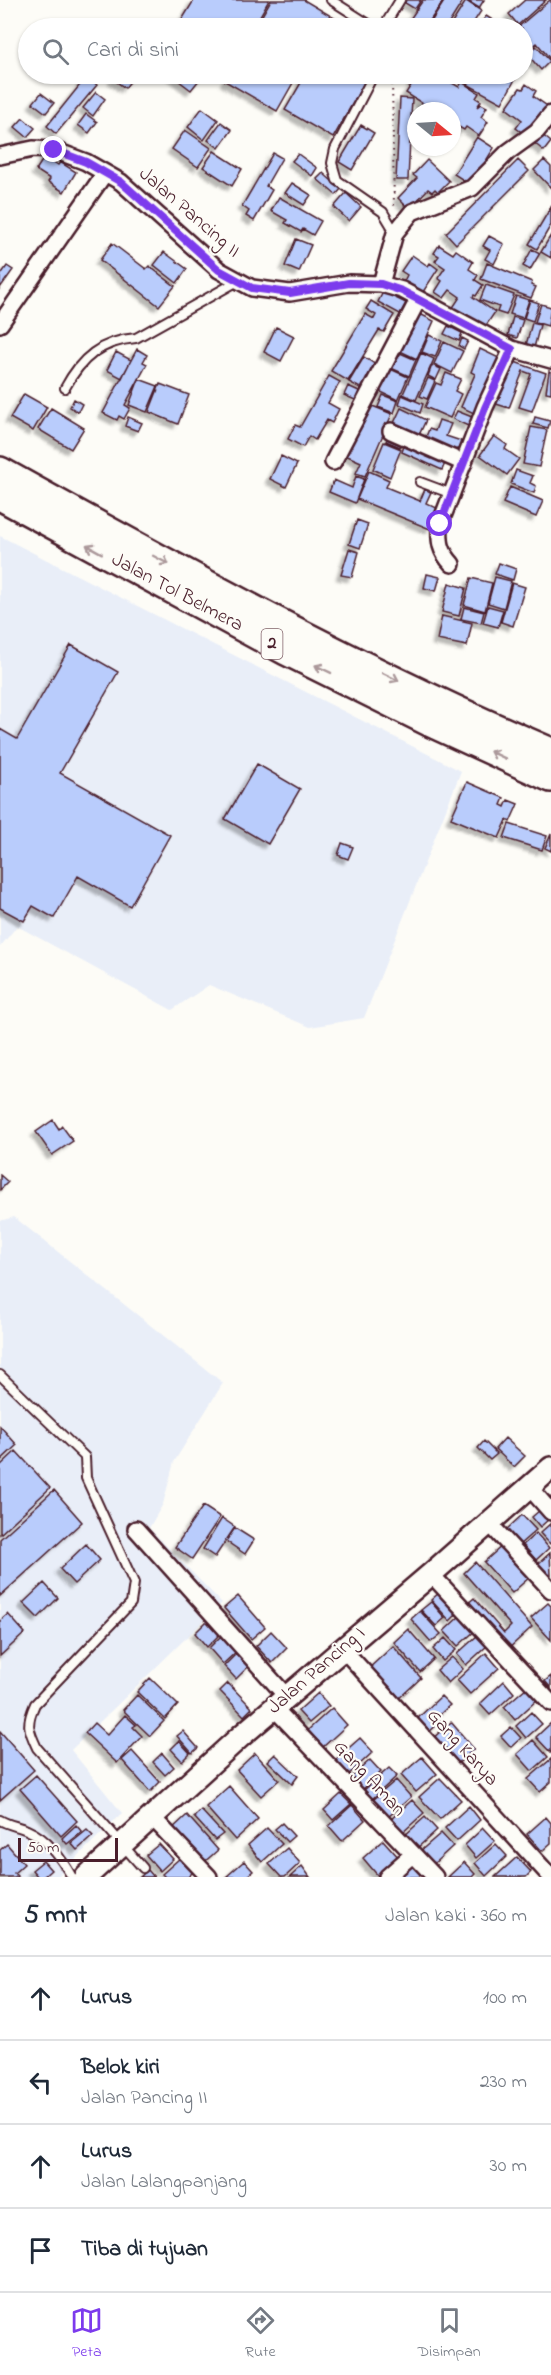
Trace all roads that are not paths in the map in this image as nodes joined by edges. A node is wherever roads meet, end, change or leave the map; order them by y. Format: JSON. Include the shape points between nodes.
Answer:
{"nodes":[{"id":1,"x":331,"y":0,"type":"edge"},
{"id":2,"x":400,"y":0,"type":"edge"},
{"id":3,"x":359,"y":18,"type":"edge"},
{"id":4,"x":389,"y":18,"type":"edge"},
{"id":5,"x":369,"y":84,"type":"edge"},
{"id":6,"x":551,"y":114,"type":"edge"},
{"id":7,"x":0,"y":156,"type":"edge"},
{"id":8,"x":105,"y":173,"type":"junction"},
{"id":9,"x":395,"y":232,"type":"junction"},
{"id":10,"x":238,"y":281,"type":"junction"},
{"id":11,"x":381,"y":284,"type":"junction"},
{"id":12,"x":418,"y":300,"type":"junction"},
{"id":13,"x":0,"y":324,"type":"edge"},
{"id":14,"x":512,"y":349,"type":"junction"},
{"id":15,"x":551,"y":360,"type":"edge"},
{"id":16,"x":65,"y":388,"type":"dead end"},
{"id":17,"x":391,"y":431,"type":"dead end"},
{"id":18,"x":333,"y":462,"type":"dead end"},
{"id":19,"x":464,"y":463,"type":"junction"},
{"id":20,"x":0,"y":471,"type":"edge"},
{"id":21,"x":420,"y":482,"type":"dead end"},
{"id":22,"x":452,"y":494,"type":"junction"},
{"id":23,"x":0,"y":496,"type":"edge"},
{"id":24,"x":452,"y":564,"type":"dead end"},
{"id":25,"x":551,"y":752,"type":"edge"},
{"id":26,"x":551,"y":778,"type":"edge"},
{"id":27,"x":0,"y":1375,"type":"edge"},
{"id":28,"x":551,"y":1468,"type":"edge"},
{"id":29,"x":529,"y":1487,"type":"junction"},
{"id":30,"x":551,"y":1512,"type":"edge"},
{"id":31,"x":489,"y":1523,"type":"junction"},
{"id":32,"x":136,"y":1528,"type":"dead end"},
{"id":33,"x":431,"y":1574,"type":"junction"},
{"id":34,"x":551,"y":1590,"type":"edge"},
{"id":35,"x":342,"y":1648,"type":"junction"},
{"id":36,"x":281,"y":1702,"type":"junction"},
{"id":37,"x":551,"y":1703,"type":"edge"},
{"id":38,"x":152,"y":1818,"type":"junction"},
{"id":39,"x":0,"y":1820,"type":"edge"},
{"id":40,"x":122,"y":1844,"type":"junction"},
{"id":41,"x":412,"y":1855,"type":"junction"},
{"id":42,"x":143,"y":1868,"type":"dead end"},
{"id":43,"x":96,"y":1874,"type":"edge"},
{"id":44,"x":72,"y":1877,"type":"edge"},
{"id":45,"x":209,"y":1877,"type":"edge"},
{"id":46,"x":387,"y":1877,"type":"edge"},
{"id":47,"x":435,"y":1877,"type":"edge"},
{"id":48,"x":551,"y":1877,"type":"edge"}],
"edges":[{"from":1,"to":3,"type":"lane"},
{"from":2,"to":4,"type":"lane"},
{"from":5,"to":9,"type":"lane","via":[[334,149],[332,163],[337,180],[383,212]]},
{"from":6,"to":9,"type":"street","via":[[472,188],[412,212]]},
{"from":7,"to":8,"type":"street","name":"Jalan Pancing II","via":[[33,149],[54,150]]},
{"from":8,"to":10,"type":"street","name":"Jalan Pancing II","via":[[121,182],[219,270]]},
{"from":8,"to":13,"type":"street"},
{"from":9,"to":11,"type":"street"},
{"from":10,"to":11,"type":"street","name":"Jalan Pancing II","via":[[252,288],[290,293],[349,283]]},
{"from":10,"to":16,"type":"lane","via":[[135,338],[117,340],[97,349],[75,369]]},
{"from":11,"to":12,"type":"street","name":"Jalan Pancing II"},
{"from":12,"to":14,"type":"street","name":"Jalan Pancing II"},
{"from":12,"to":18,"type":"street"},
{"from":14,"to":15,"type":"street","name":"Jalan Pancing II"},
{"from":14,"to":19,"type":"street"},
{"from":17,"to":19,"type":"street"},
{"from":19,"to":22,"type":"street"},
{"from":20,"to":25,"type":"highway","name":"Jalan Tol Belmera","number":"2","one_way":true,"via":[[250,607]]},
{"from":21,"to":22,"type":"lane"},
{"from":22,"to":24,"type":"street","via":[[440,524],[439,540],[442,554]]},
{"from":26,"to":23,"type":"highway","name":"Jalan Tol Belmera","number":"2","one_way":true,"via":[[286,651]]},
{"from":27,"to":40,"type":"lane","via":[[85,1457],[86,1478],[134,1583],[131,1603],[35,1704],[28,1730],[37,1748]]},
{"from":28,"to":29,"type":"main road","name":"Jalan Pancing I"},
{"from":29,"to":30,"type":"street"},
{"from":29,"to":31,"type":"main road","name":"Jalan Pancing I"},
{"from":31,"to":33,"type":"main road","name":"Jalan Pancing I"},
{"from":31,"to":34,"type":"street"},
{"from":32,"to":36,"type":"street","name":"Gang Aman"},
{"from":33,"to":35,"type":"main road","name":"Jalan Pancing I"},
{"from":33,"to":37,"type":"street"},
{"from":35,"to":36,"type":"main road","name":"Jalan Pancing I"},
{"from":35,"to":48,"type":"street","name":"Gang Karya"},
{"from":36,"to":38,"type":"main road","name":"Jalan Pancing I"},
{"from":36,"to":41,"type":"street","name":"Gang Aman"},
{"from":38,"to":40,"type":"main road","name":"Jalan Pancing I"},
{"from":38,"to":45,"type":"street"},
{"from":39,"to":44,"type":"lane","via":[[44,1841],[61,1857]]},
{"from":40,"to":42,"type":"lane"},
{"from":40,"to":43,"type":"main road","name":"Jalan Pancing I"},
{"from":41,"to":46,"type":"street"},
{"from":41,"to":47,"type":"street","name":"Gang Aman"}]}
